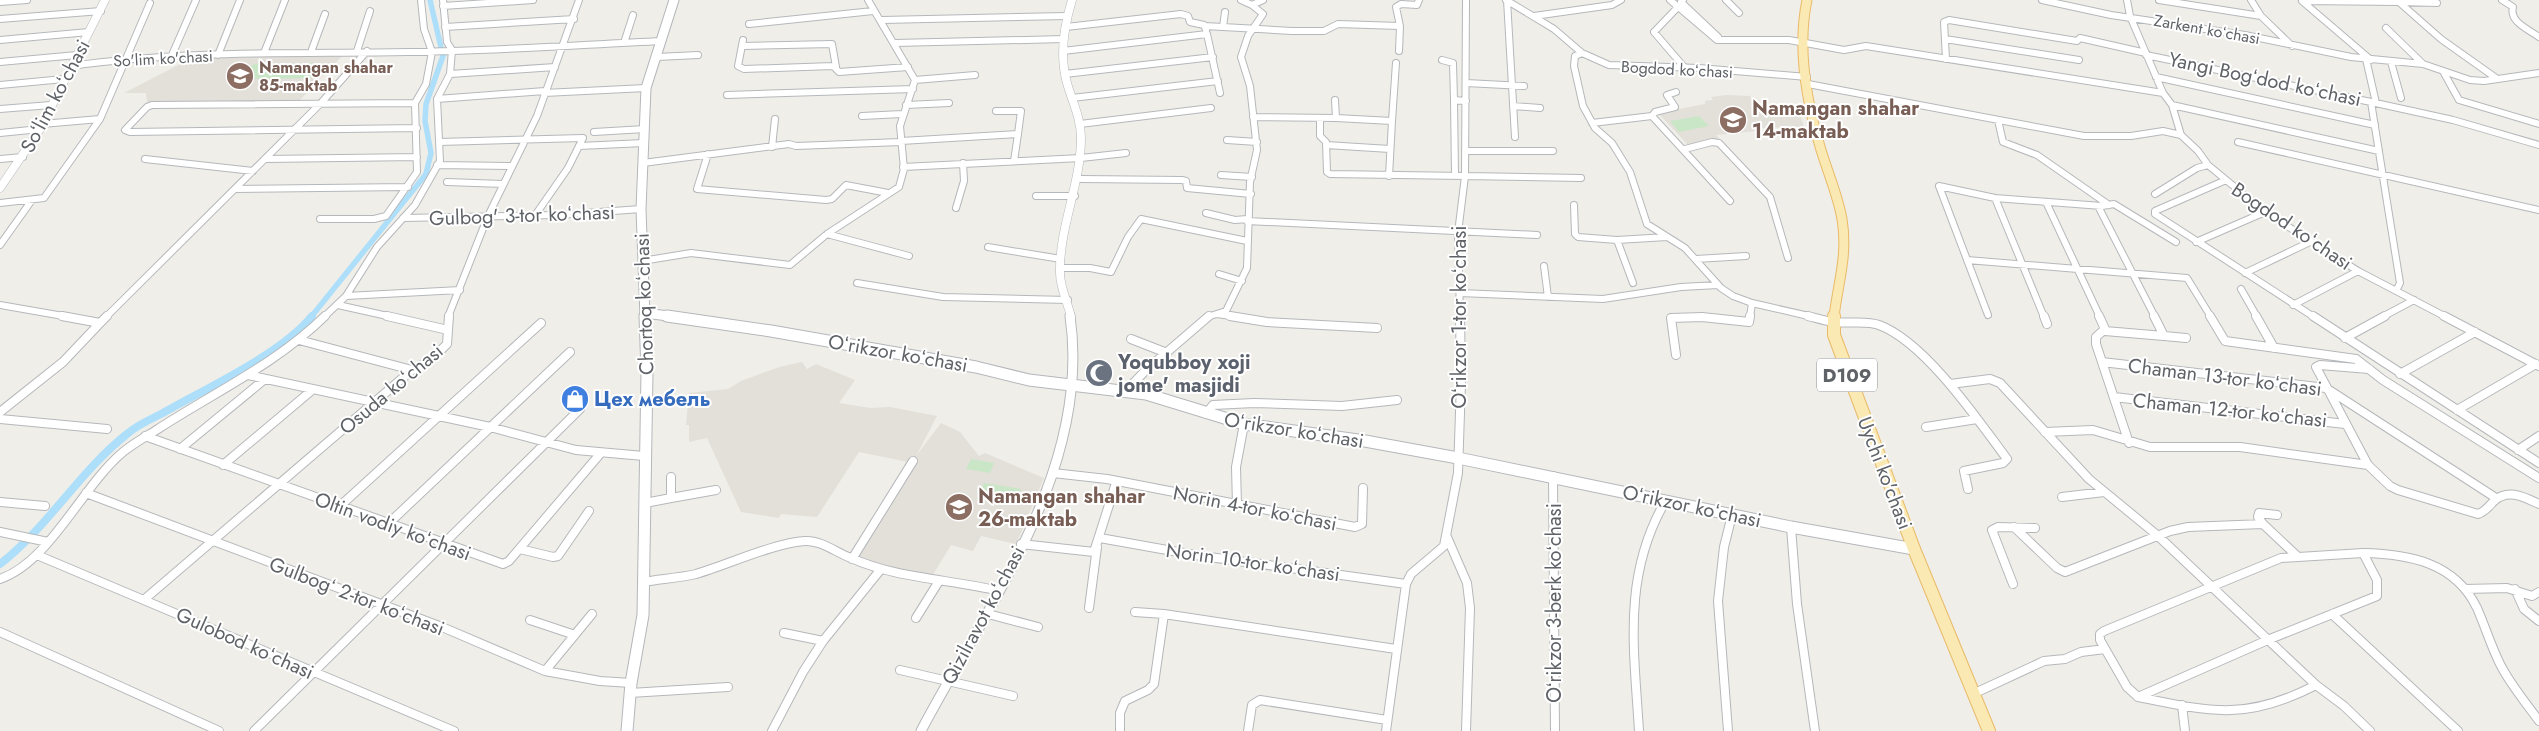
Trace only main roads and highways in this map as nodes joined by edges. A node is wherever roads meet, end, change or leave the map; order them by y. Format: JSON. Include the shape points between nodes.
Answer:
{"nodes":[{"id":1,"x":674,"y":0,"type":"edge"},
{"id":2,"x":1807,"y":0,"type":"edge"},
{"id":3,"x":645,"y":313,"type":"junction"},
{"id":4,"x":1914,"y":549,"type":"junction"},
{"id":5,"x":627,"y":731,"type":"edge"},
{"id":6,"x":1989,"y":731,"type":"edge"}],
"edges":[{"from":1,"to":3,"type":"main road","name":"Chortoq koʻchasi","via":[[646,88],[641,209]]},
{"from":2,"to":4,"type":"main road","name":"Uychi ko'chasi","number":"D109","via":[[1803,42],[1808,81],[1817,137],[1842,226],[1843,269],[1833,322],[1840,355]]},
{"from":3,"to":4,"type":"main road","name":"Oʻrikzor koʻchasi","via":[[770,331],[976,367],[1029,380],[1126,391],[1169,400],[1244,424],[1458,458]]},
{"from":3,"to":5,"type":"main road","name":"Chortoq koʻchasi","via":[[643,615],[630,688]]},
{"from":4,"to":6,"type":"main road","name":"Uychi ko'chasi","number":"D109"}]}
